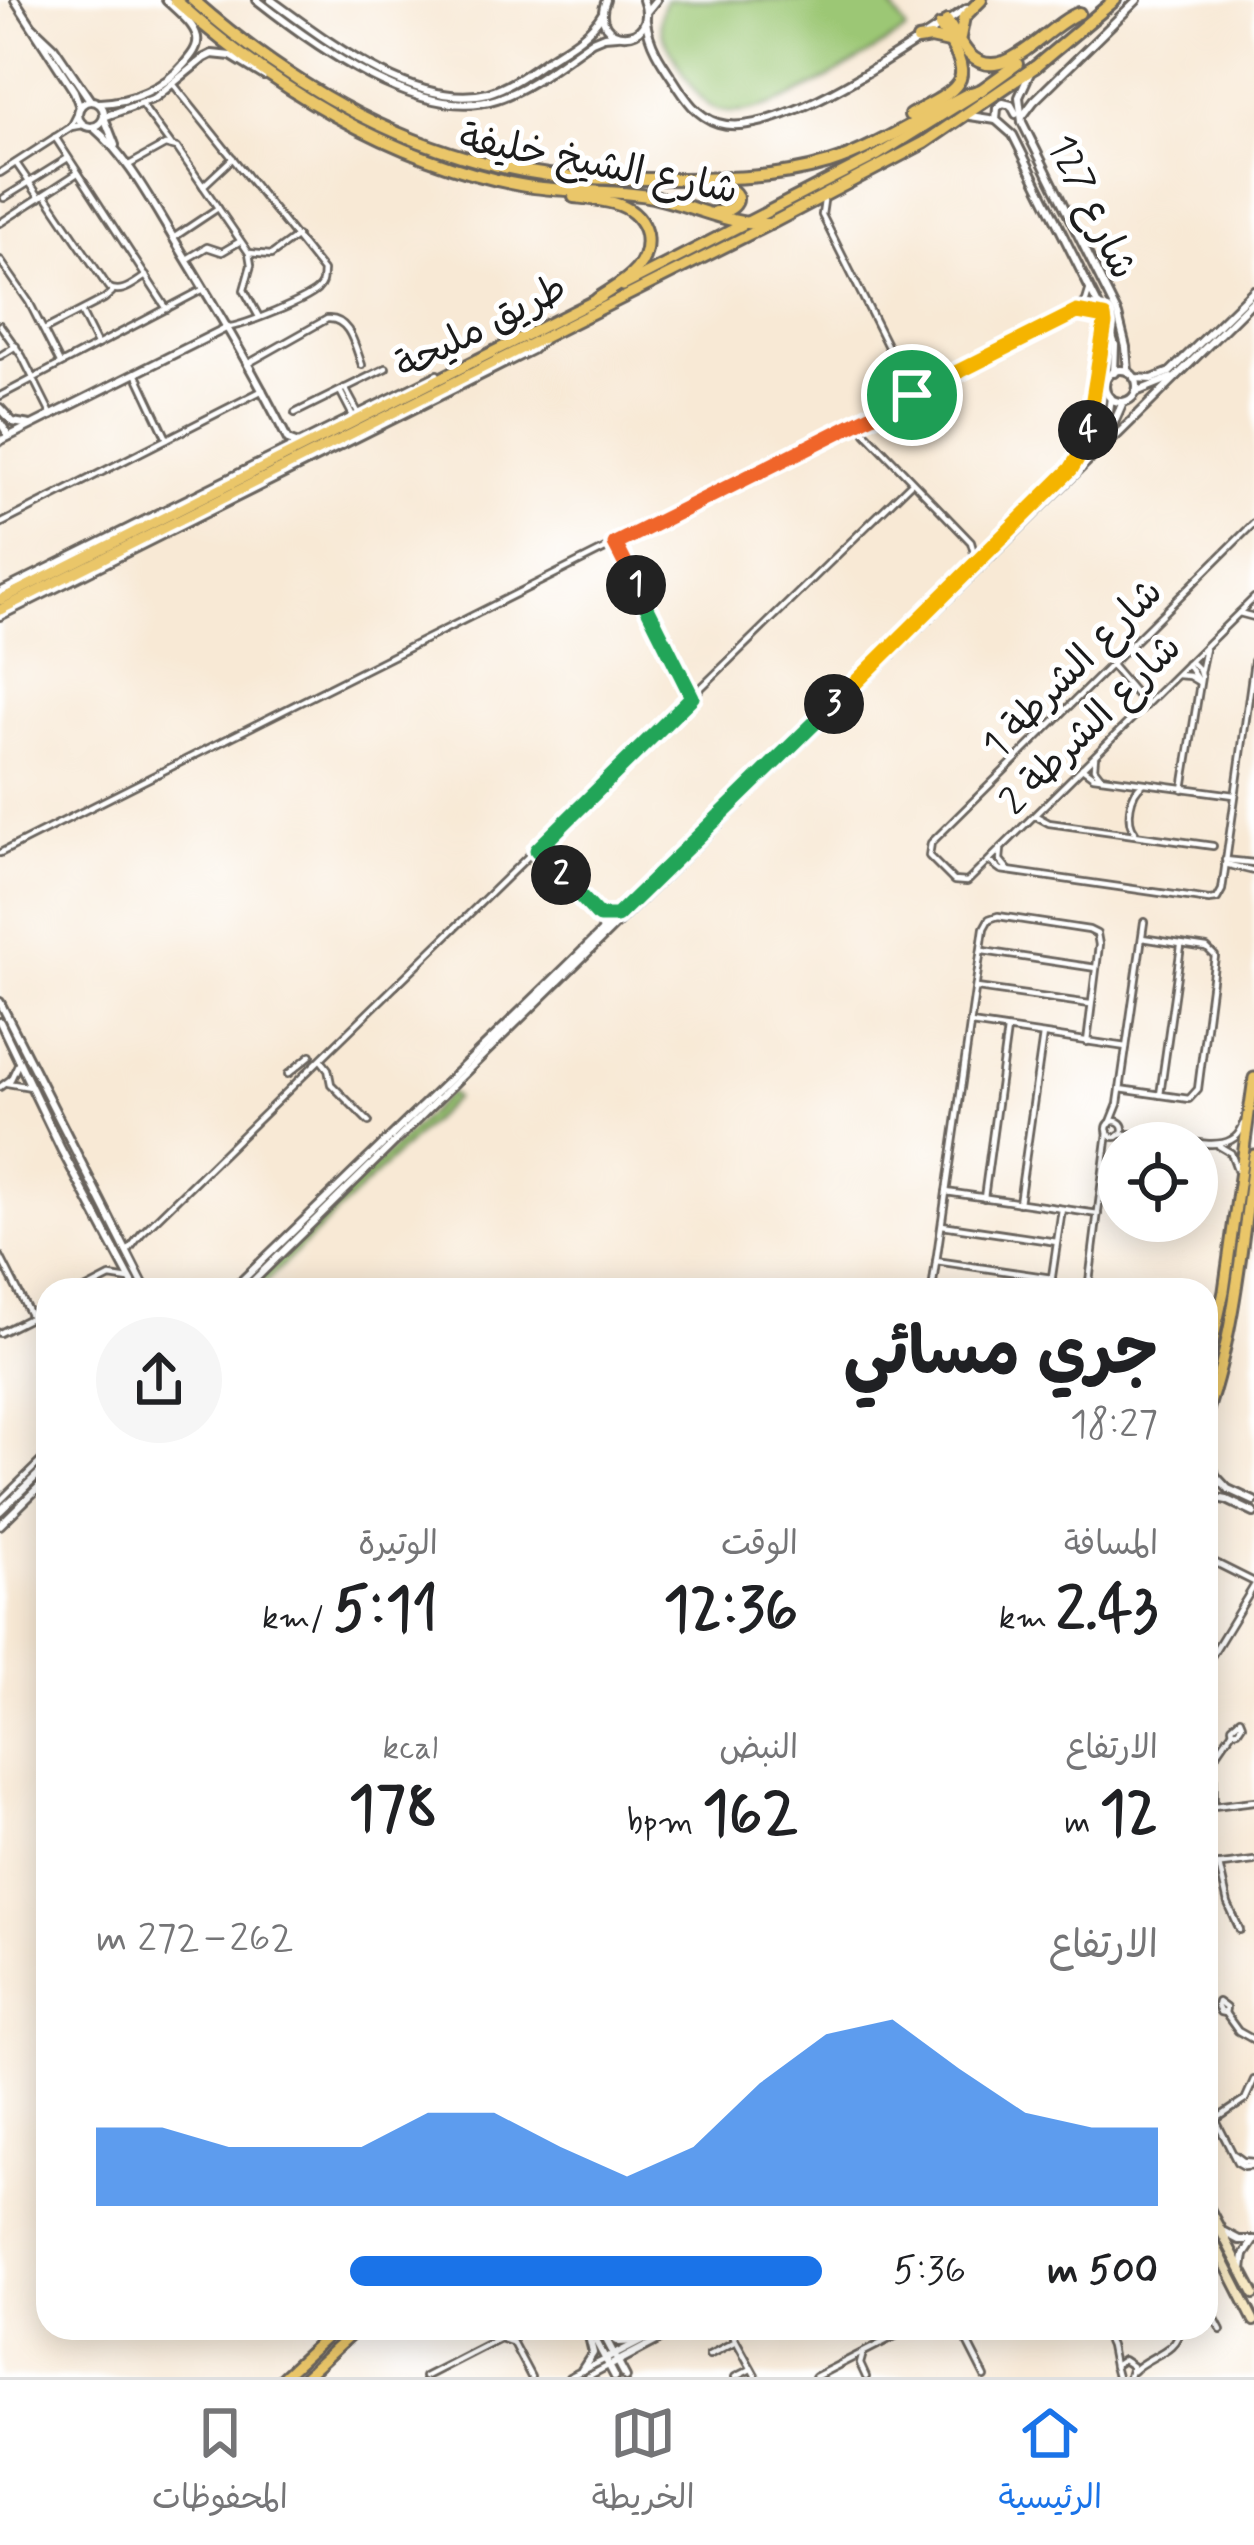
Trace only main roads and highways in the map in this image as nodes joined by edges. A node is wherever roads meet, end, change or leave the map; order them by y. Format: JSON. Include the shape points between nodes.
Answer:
{"nodes":[{"id":1,"x":175,"y":0,"type":"edge"},
{"id":2,"x":193,"y":0,"type":"edge"},
{"id":3,"x":980,"y":0,"type":"edge"},
{"id":4,"x":1093,"y":0,"type":"edge"},
{"id":5,"x":1115,"y":0,"type":"edge"},
{"id":6,"x":1079,"y":13,"type":"junction"},
{"id":7,"x":949,"y":32,"type":"junction"},
{"id":8,"x":918,"y":40,"type":"road end"},
{"id":9,"x":981,"y":90,"type":"junction"},
{"id":10,"x":802,"y":169,"type":"junction"},
{"id":11,"x":604,"y":178,"type":"junction"},
{"id":12,"x":549,"y":188,"type":"junction"},
{"id":13,"x":688,"y":206,"type":"junction"},
{"id":14,"x":745,"y":223,"type":"junction"},
{"id":15,"x":770,"y":224,"type":"junction"},
{"id":16,"x":597,"y":299,"type":"junction"},
{"id":17,"x":155,"y":515,"type":"road end"},
{"id":18,"x":167,"y":516,"type":"junction"},
{"id":19,"x":2,"y":607,"type":"edge"},
{"id":20,"x":1254,"y":1078,"type":"edge"},
{"id":21,"x":1254,"y":1155,"type":"edge"},
{"id":22,"x":1218,"y":1322,"type":"edge"},
{"id":23,"x":1218,"y":1378,"type":"edge"},
{"id":24,"x":1218,"y":2226,"type":"edge"},
{"id":25,"x":1218,"y":2250,"type":"edge"},
{"id":26,"x":1254,"y":2294,"type":"edge"},
{"id":27,"x":1254,"y":2321,"type":"edge"},
{"id":28,"x":323,"y":2340,"type":"edge"},
{"id":29,"x":345,"y":2340,"type":"edge"},
{"id":30,"x":283,"y":2377,"type":"edge"},
{"id":31,"x":305,"y":2377,"type":"edge"}],
"edges":[{"from":1,"to":12,"type":"highway","name":"شارع الشيخ خليفة","via":[[339,118],[408,150]]},
{"from":2,"to":11,"type":"highway","name":"شارع الشيخ خليفة","via":[[293,77],[388,129],[508,168]]},
{"from":3,"to":7,"type":"highway"},
{"from":4,"to":6,"type":"highway"},
{"from":5,"to":15,"type":"highway","via":[[966,116]]},
{"from":6,"to":7,"type":"highway","via":[[1001,64],[976,60]]},
{"from":6,"to":9,"type":"highway","name":"شارع الشيخ خليفة"},
{"from":7,"to":8,"type":"highway"},
{"from":7,"to":10,"type":"highway","via":[[962,68],[952,90]]},
{"from":9,"to":10,"type":"highway","name":"شارع الشيخ خليفة","via":[[852,154]]},
{"from":9,"to":14,"type":"main road","name":"طريق مليحة","via":[[878,155]]},
{"from":10,"to":11,"type":"highway","name":"شارع الشيخ خليفة","via":[[743,179]]},
{"from":11,"to":13,"type":"highway","via":[[726,188],[736,200],[722,213]]},
{"from":12,"to":13,"type":"highway","name":"شارع الشيخ خليفة"},
{"from":12,"to":16,"type":"highway","via":[[619,204],[645,230],[639,266]]},
{"from":13,"to":14,"type":"highway","name":"شارع الشيخ خليفة"},
{"from":14,"to":15,"type":"highway","name":"شارع الشيخ خليفة"},
{"from":14,"to":16,"type":"main road","name":"طريق مليحة"},
{"from":15,"to":19,"type":"main road","name":"طريق مليحة"},
{"from":16,"to":18,"type":"main road","name":"طريق مليحة"},
{"from":17,"to":18,"type":"main road"},
{"from":18,"to":19,"type":"main road","name":"طريق مليحة"},
{"from":20,"to":22,"type":"main road"},
{"from":21,"to":23,"type":"main road"},
{"from":24,"to":26,"type":"main road"},
{"from":25,"to":27,"type":"main road"},
{"from":28,"to":30,"type":"main road"},
{"from":29,"to":31,"type":"main road"}]}
